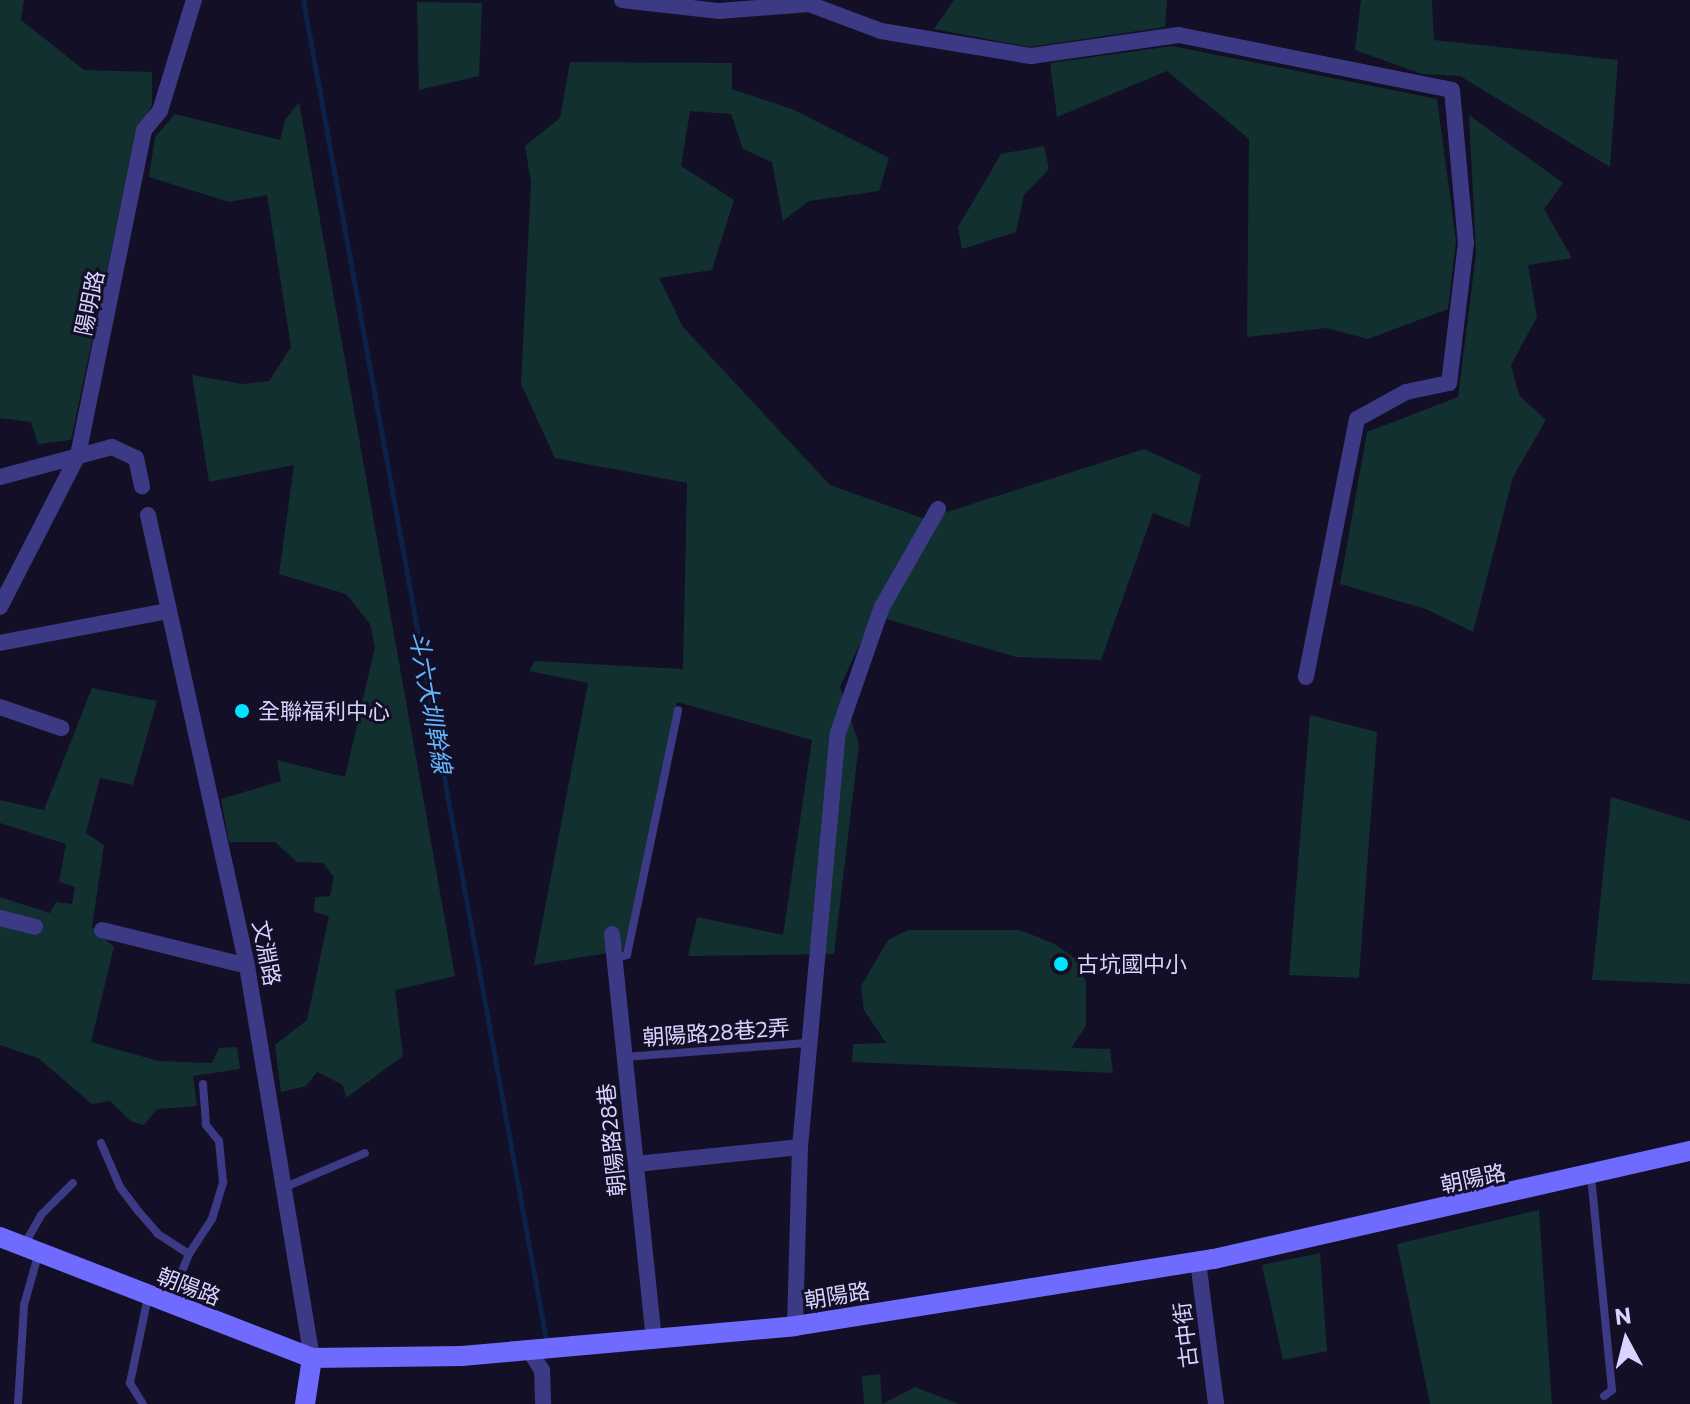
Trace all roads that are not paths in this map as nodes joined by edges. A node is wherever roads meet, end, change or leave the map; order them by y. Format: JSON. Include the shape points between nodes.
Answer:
{"nodes":[{"id":1,"x":194,"y":0,"type":"edge"},
{"id":2,"x":622,"y":0,"type":"edge"},
{"id":3,"x":78,"y":455,"type":"junction"},
{"id":4,"x":0,"y":477,"type":"edge"},
{"id":5,"x":142,"y":486,"type":"dead end"},
{"id":6,"x":938,"y":509,"type":"dead end"},
{"id":7,"x":148,"y":515,"type":"dead end"},
{"id":8,"x":0,"y":607,"type":"edge"},
{"id":9,"x":167,"y":611,"type":"junction"},
{"id":10,"x":0,"y":643,"type":"edge"},
{"id":11,"x":1306,"y":677,"type":"dead end"},
{"id":12,"x":0,"y":707,"type":"edge"},
{"id":13,"x":678,"y":710,"type":"dead end"},
{"id":14,"x":61,"y":728,"type":"dead end"},
{"id":15,"x":0,"y":918,"type":"edge"},
{"id":16,"x":35,"y":927,"type":"dead end"},
{"id":17,"x":102,"y":930,"type":"dead end"},
{"id":18,"x":612,"y":934,"type":"dead end"},
{"id":19,"x":614,"y":958,"type":"junction"},
{"id":20,"x":247,"y":966,"type":"junction"},
{"id":21,"x":810,"y":1043,"type":"junction"},
{"id":22,"x":625,"y":1057,"type":"junction"},
{"id":23,"x":203,"y":1084,"type":"dead end"},
{"id":24,"x":101,"y":1143,"type":"dead end"},
{"id":25,"x":800,"y":1147,"type":"junction"},
{"id":26,"x":1690,"y":1151,"type":"edge"},
{"id":27,"x":365,"y":1153,"type":"dead end"},
{"id":28,"x":636,"y":1164,"type":"junction"},
{"id":29,"x":1590,"y":1175,"type":"junction"},
{"id":30,"x":73,"y":1183,"type":"dead end"},
{"id":31,"x":283,"y":1189,"type":"junction"},
{"id":32,"x":0,"y":1237,"type":"edge"},
{"id":33,"x":31,"y":1249,"type":"junction"},
{"id":34,"x":189,"y":1254,"type":"junction"},
{"id":35,"x":1198,"y":1261,"type":"junction"},
{"id":36,"x":148,"y":1296,"type":"junction"},
{"id":37,"x":169,"y":1303,"type":"junction"},
{"id":38,"x":795,"y":1326,"type":"junction"},
{"id":39,"x":654,"y":1341,"type":"junction"},
{"id":40,"x":528,"y":1348,"type":"junction"},
{"id":41,"x":312,"y":1358,"type":"junction"},
{"id":42,"x":1604,"y":1396,"type":"dead end"},
{"id":43,"x":18,"y":1404,"type":"edge"},
{"id":44,"x":143,"y":1404,"type":"edge"},
{"id":45,"x":305,"y":1404,"type":"edge"},
{"id":46,"x":543,"y":1404,"type":"edge"},
{"id":47,"x":1216,"y":1404,"type":"edge"}],
"edges":[{"from":1,"to":3,"type":"street","name":"陽明路","via":[[160,111],[144,130]]},
{"from":2,"to":11,"type":"street","via":[[719,11],[809,4],[881,31],[1031,56],[1179,35],[1452,90],[1466,243],[1449,383],[1406,392],[1357,419]]},
{"from":3,"to":4,"type":"street"},
{"from":3,"to":5,"type":"street","via":[[112,447],[124,450],[136,458]]},
{"from":3,"to":8,"type":"street","name":"陽明路"},
{"from":6,"to":21,"type":"street","via":[[882,607],[838,733]]},
{"from":7,"to":9,"type":"street","name":"文淵路"},
{"from":9,"to":10,"type":"street"},
{"from":9,"to":20,"type":"street","name":"文淵路"},
{"from":12,"to":14,"type":"street"},
{"from":13,"to":19,"type":"lane","via":[[627,955]]},
{"from":15,"to":16,"type":"street"},
{"from":17,"to":20,"type":"street"},
{"from":18,"to":19,"type":"street","name":"朝陽路28巷"},
{"from":19,"to":22,"type":"street","name":"朝陽路28巷"},
{"from":20,"to":31,"type":"street","name":"文淵路"},
{"from":21,"to":22,"type":"lane","name":"朝陽路28巷2弄"},
{"from":21,"to":25,"type":"street"},
{"from":22,"to":28,"type":"street","name":"朝陽路28巷"},
{"from":23,"to":34,"type":"lane","via":[[206,1125],[219,1141],[223,1182],[212,1219]]},
{"from":24,"to":34,"type":"lane","via":[[120,1187],[139,1212],[158,1234]]},
{"from":25,"to":28,"type":"street"},
{"from":25,"to":38,"type":"street"},
{"from":26,"to":29,"type":"main road","name":"朝陽路"},
{"from":27,"to":31,"type":"lane"},
{"from":28,"to":39,"type":"street","name":"朝陽路28巷"},
{"from":29,"to":35,"type":"main road","name":"朝陽路"},
{"from":29,"to":42,"type":"lane","via":[[1612,1390]]},
{"from":30,"to":33,"type":"lane","via":[[41,1215]]},
{"from":31,"to":41,"type":"street","name":"文淵路"},
{"from":32,"to":33,"type":"main road","name":"朝陽路"},
{"from":33,"to":36,"type":"main road","name":"朝陽路"},
{"from":33,"to":43,"type":"lane"},
{"from":34,"to":37,"type":"lane"},
{"from":35,"to":38,"type":"main road","name":"朝陽路"},
{"from":35,"to":47,"type":"street","name":"古中街"},
{"from":36,"to":37,"type":"main road","name":"朝陽路"},
{"from":36,"to":44,"type":"lane","via":[[130,1383]]},
{"from":37,"to":41,"type":"main road","name":"朝陽路"},
{"from":38,"to":39,"type":"main road","name":"朝陽路"},
{"from":39,"to":40,"type":"main road","name":"朝陽路"},
{"from":40,"to":41,"type":"main road","name":"朝陽路","via":[[462,1356]]},
{"from":40,"to":46,"type":"street","via":[[542,1370]]},
{"from":41,"to":45,"type":"main road","name":"文淵路"}]}
